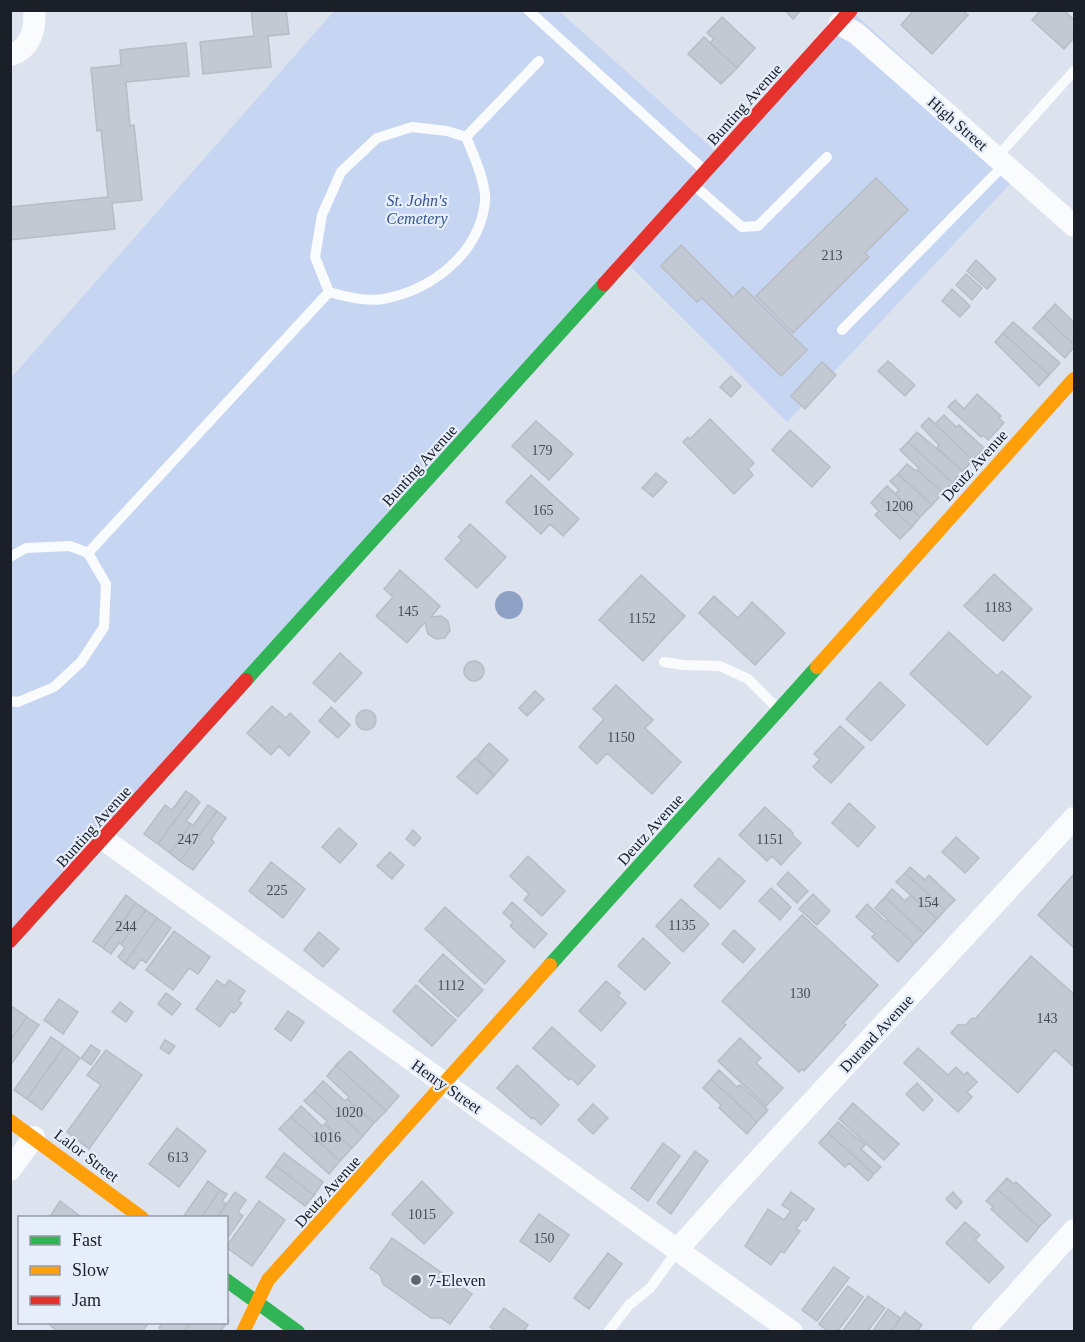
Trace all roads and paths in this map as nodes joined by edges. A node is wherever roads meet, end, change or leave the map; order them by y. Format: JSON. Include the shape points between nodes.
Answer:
{"nodes":[{"id":1,"x":34,"y":10,"type":"edge"},
{"id":2,"x":528,"y":10,"type":"edge"},
{"id":3,"x":845,"y":17,"type":"edge"},
{"id":4,"x":10,"y":55,"type":"edge"},
{"id":5,"x":539,"y":61,"type":"dead end"},
{"id":6,"x":1074,"y":71,"type":"edge"},
{"id":7,"x":466,"y":137,"type":"junction"},
{"id":8,"x":827,"y":157,"type":"dead end"},
{"id":9,"x":1000,"y":161,"type":"junction"},
{"id":10,"x":706,"y":171,"type":"junction"},
{"id":11,"x":694,"y":185,"type":"junction"},
{"id":12,"x":1074,"y":226,"type":"edge"},
{"id":13,"x":329,"y":292,"type":"junction"},
{"id":14,"x":843,"y":330,"type":"dead end"},
{"id":15,"x":1074,"y":379,"type":"edge"},
{"id":16,"x":88,"y":553,"type":"junction"},
{"id":17,"x":10,"y":557,"type":"edge"},
{"id":18,"x":664,"y":662,"type":"dead end"},
{"id":19,"x":10,"y":701,"type":"edge"},
{"id":20,"x":779,"y":709,"type":"junction"},
{"id":21,"x":1074,"y":819,"type":"edge"},
{"id":22,"x":103,"y":839,"type":"junction"},
{"id":23,"x":10,"y":941,"type":"edge"},
{"id":24,"x":445,"y":1084,"type":"junction"},
{"id":25,"x":10,"y":1121,"type":"edge"},
{"id":26,"x":34,"y":1137,"type":"junction"},
{"id":27,"x":10,"y":1170,"type":"edge"},
{"id":28,"x":139,"y":1216,"type":"edge"},
{"id":29,"x":1074,"y":1230,"type":"edge"},
{"id":30,"x":678,"y":1250,"type":"junction"},
{"id":31,"x":228,"y":1282,"type":"edge"},
{"id":32,"x":258,"y":1304,"type":"junction"},
{"id":33,"x":243,"y":1332,"type":"edge"},
{"id":34,"x":298,"y":1332,"type":"edge"},
{"id":35,"x":608,"y":1332,"type":"edge"},
{"id":36,"x":792,"y":1332,"type":"edge"},
{"id":37,"x":982,"y":1332,"type":"edge"}],
"edges":[{"from":1,"to":4,"type":"street","via":[[34,30],[27,45]]},
{"from":2,"to":10,"type":"lane"},
{"from":3,"to":9,"type":"street","name":"High Street","via":[[856,33]]},
{"from":3,"to":10,"type":"street","name":"Bunting Avenue"},
{"from":5,"to":7,"type":"lane"},
{"from":6,"to":9,"type":"lane"},
{"from":7,"to":13,"type":"lane","via":[[412,127],[377,138],[341,172],[321,215],[315,257]]},
{"from":7,"to":13,"type":"lane","via":[[486,200],[479,231],[456,263],[422,288],[382,300]]},
{"from":8,"to":11,"type":"lane","via":[[758,226],[742,227]]},
{"from":9,"to":12,"type":"street","name":"High Street"},
{"from":9,"to":14,"type":"lane"},
{"from":10,"to":11,"type":"street","name":"Bunting Avenue"},
{"from":11,"to":22,"type":"street","name":"Bunting Avenue"},
{"from":13,"to":16,"type":"lane"},
{"from":15,"to":20,"type":"street","name":"Deutz Avenue"},
{"from":16,"to":17,"type":"lane","via":[[70,546],[26,548]]},
{"from":16,"to":19,"type":"lane","via":[[106,584],[104,627],[81,662],[54,687],[18,702]]},
{"from":18,"to":20,"type":"lane","via":[[720,666],[748,679]]},
{"from":20,"to":24,"type":"street","name":"Deutz Avenue"},
{"from":21,"to":30,"type":"street","name":"Durand Avenue"},
{"from":22,"to":23,"type":"street","name":"Bunting Avenue"},
{"from":22,"to":24,"type":"street","name":"Henry Street"},
{"from":24,"to":30,"type":"street","name":"Henry Street"},
{"from":24,"to":32,"type":"street","name":"Deutz Avenue","via":[[268,1280]]},
{"from":25,"to":26,"type":"street","name":"Lalor Street"},
{"from":26,"to":27,"type":"street"},
{"from":26,"to":28,"type":"street","name":"Lalor Street"},
{"from":29,"to":37,"type":"street"},
{"from":30,"to":35,"type":"lane","via":[[650,1288],[629,1305]]},
{"from":30,"to":36,"type":"street","name":"Henry Street"},
{"from":31,"to":32,"type":"street"},
{"from":32,"to":33,"type":"street","name":"Deutz Avenue"},
{"from":32,"to":34,"type":"street"}]}
